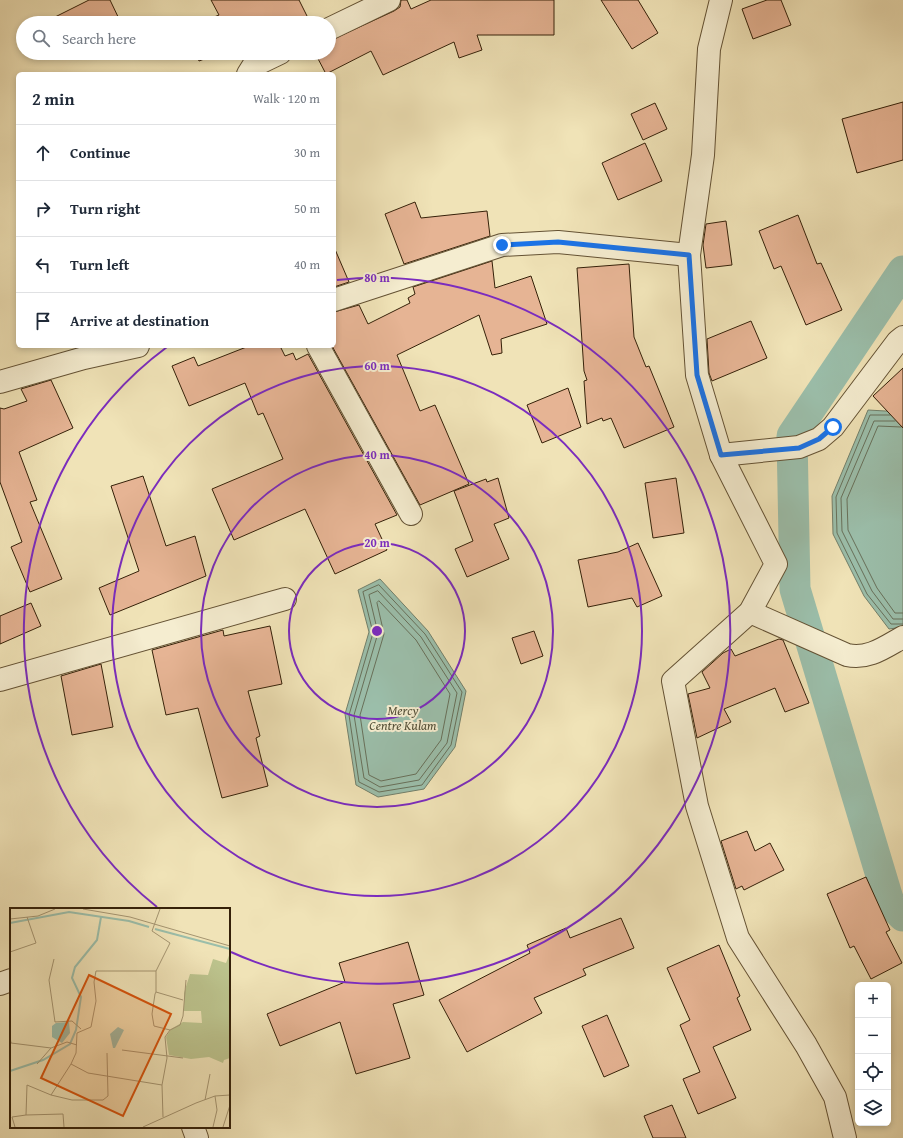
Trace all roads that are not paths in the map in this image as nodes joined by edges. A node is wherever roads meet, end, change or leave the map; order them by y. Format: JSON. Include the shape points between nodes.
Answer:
{"nodes":[{"id":1,"x":389,"y":0,"type":"edge"},
{"id":2,"x":721,"y":0,"type":"edge"},
{"id":3,"x":336,"y":26,"type":"edge"},
{"id":4,"x":265,"y":60,"type":"edge"},
{"id":5,"x":249,"y":72,"type":"edge"},
{"id":6,"x":689,"y":255,"type":"junction"},
{"id":7,"x":336,"y":299,"type":"edge"},
{"id":8,"x":903,"y":337,"type":"edge"},
{"id":9,"x":129,"y":348,"type":"edge"},
{"id":10,"x":319,"y":348,"type":"edge"},
{"id":11,"x":0,"y":382,"type":"edge"},
{"id":12,"x":721,"y":455,"type":"junction"},
{"id":13,"x":411,"y":514,"type":"dead end"},
{"id":14,"x":285,"y":599,"type":"dead end"},
{"id":15,"x":750,"y":612,"type":"junction"},
{"id":16,"x":903,"y":636,"type":"edge"},
{"id":17,"x":0,"y":680,"type":"edge"},
{"id":18,"x":10,"y":980,"type":"edge"},
{"id":19,"x":0,"y":984,"type":"edge"},
{"id":20,"x":193,"y":1128,"type":"edge"},
{"id":21,"x":196,"y":1138,"type":"edge"},
{"id":22,"x":845,"y":1138,"type":"edge"}],
"edges":[{"from":1,"to":3,"type":"street"},
{"from":2,"to":6,"type":"street","via":[[710,49],[702,155]]},
{"from":4,"to":5,"type":"street","via":[[253,66]]},
{"from":6,"to":7,"type":"street","via":[[558,242],[502,245]]},
{"from":6,"to":12,"type":"street","via":[[697,375]]},
{"from":8,"to":12,"type":"street","via":[[833,427],[819,439],[799,448]]},
{"from":9,"to":11,"type":"street"},
{"from":10,"to":13,"type":"street"},
{"from":12,"to":15,"type":"street","via":[[776,564]]},
{"from":14,"to":17,"type":"street"},
{"from":15,"to":16,"type":"street","via":[[856,657],[875,652]]},
{"from":15,"to":22,"type":"street","via":[[673,681],[697,806],[738,938],[806,1045],[835,1097]]},
{"from":18,"to":19,"type":"street"},
{"from":20,"to":21,"type":"street"}]}
